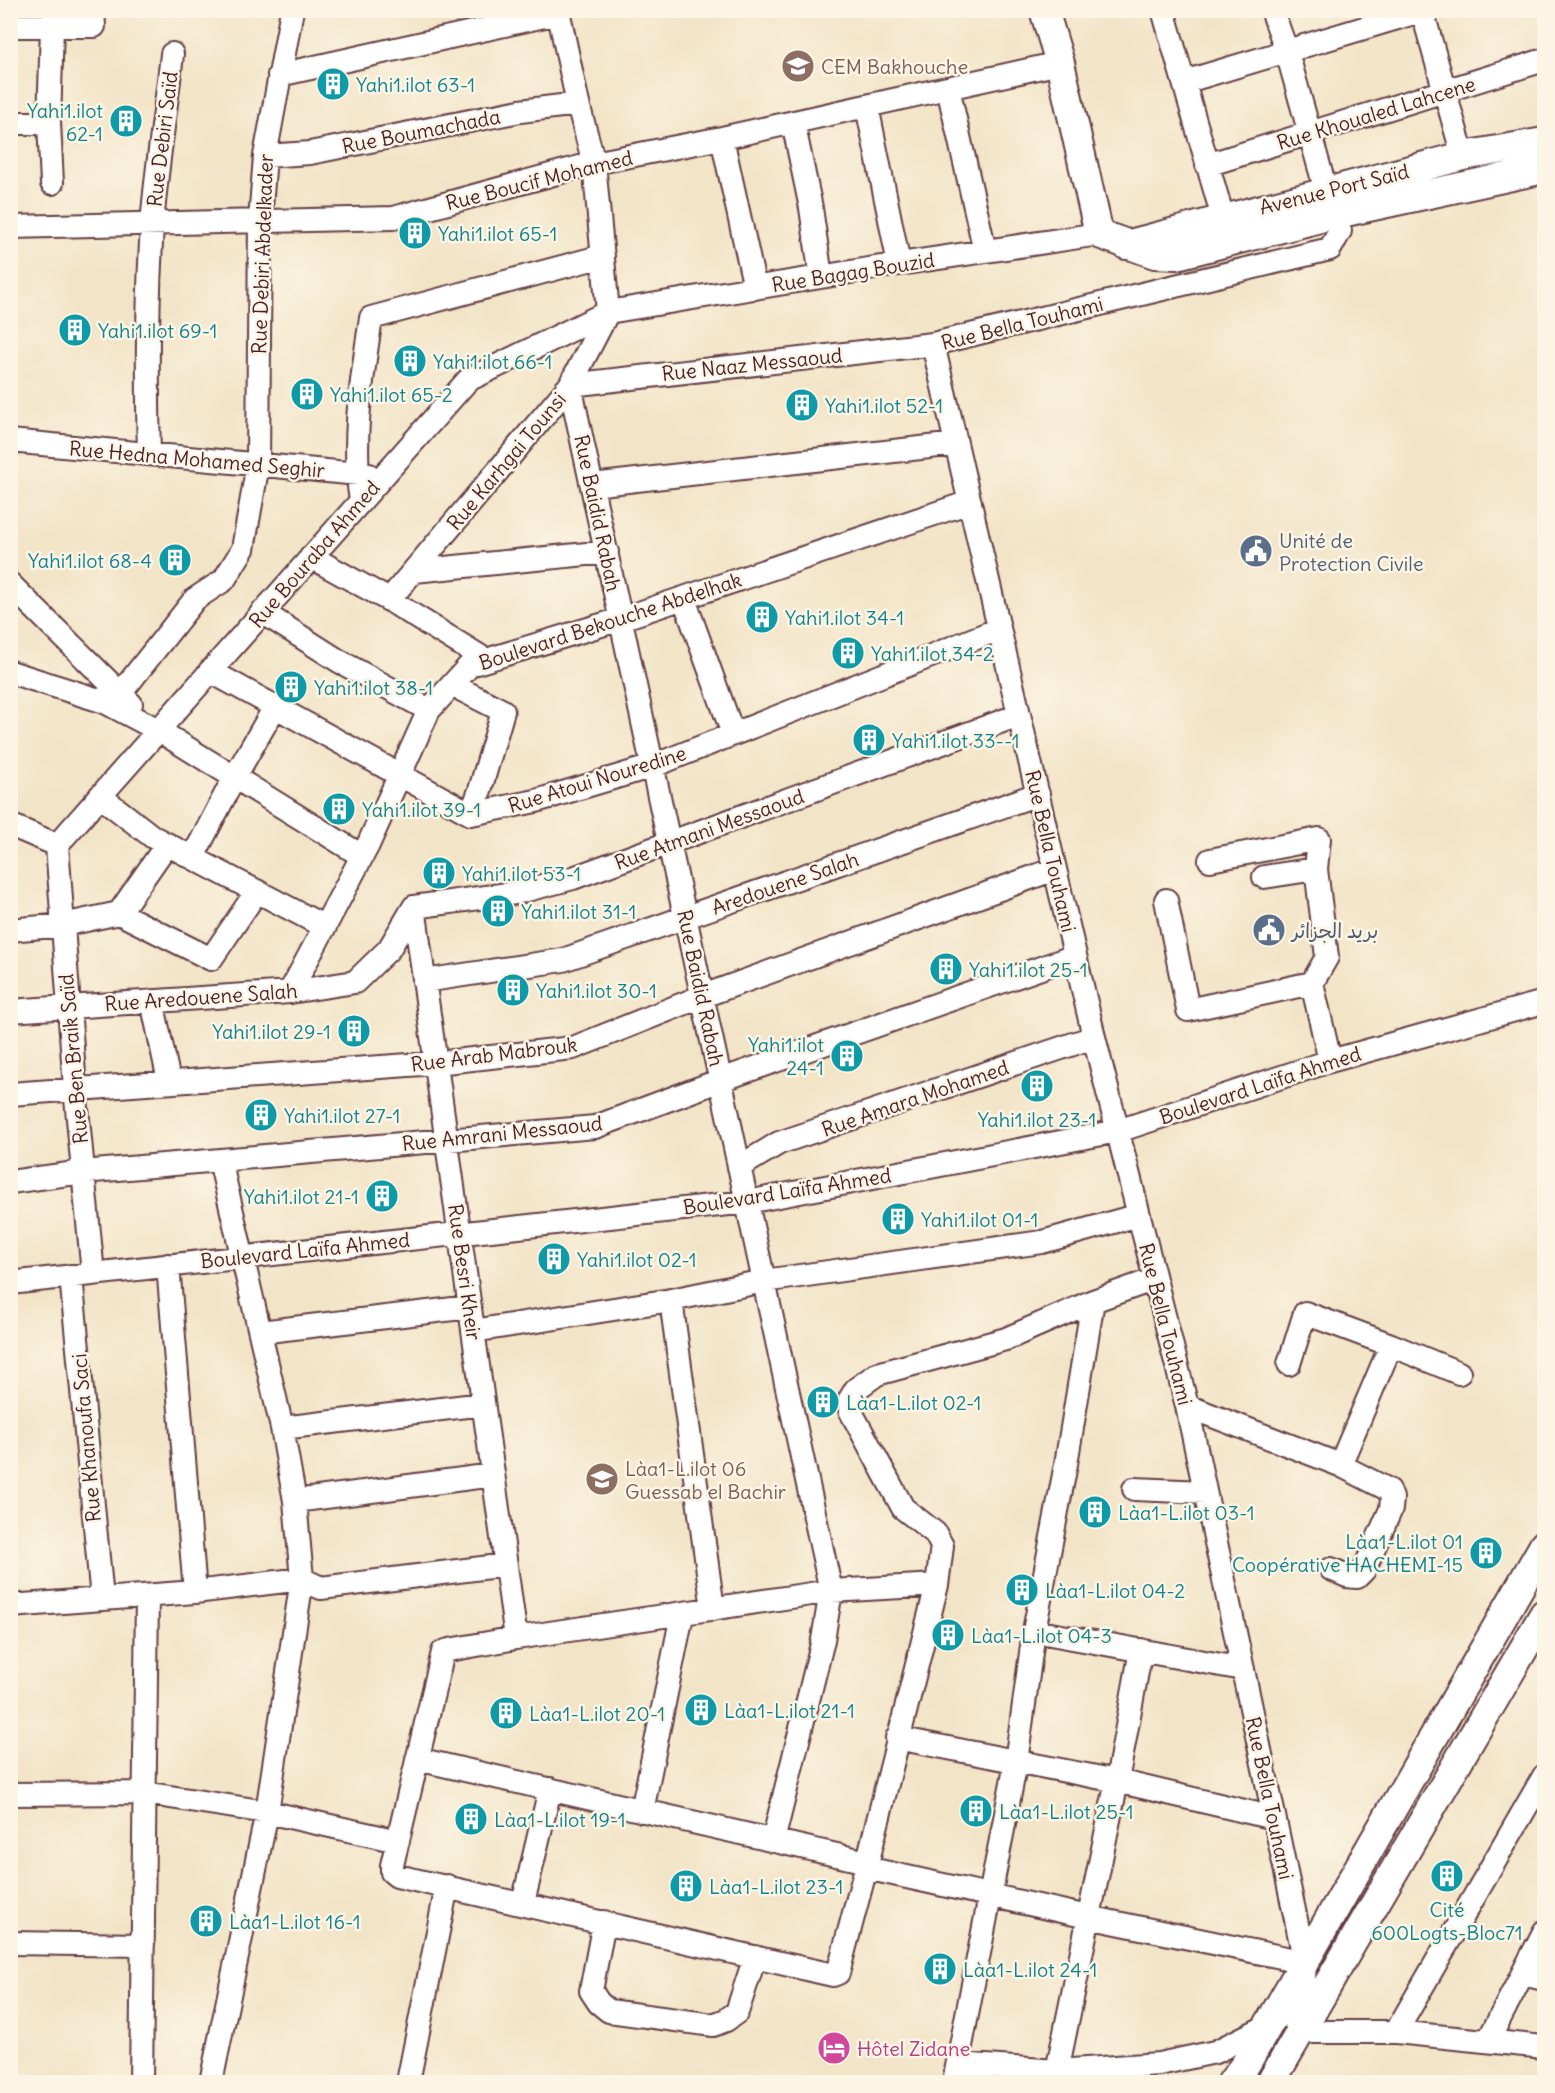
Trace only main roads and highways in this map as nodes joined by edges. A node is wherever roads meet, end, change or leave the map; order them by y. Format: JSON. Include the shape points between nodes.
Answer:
{"nodes":[{"id":1,"x":1044,"y":10,"type":"edge"},
{"id":2,"x":1545,"y":142,"type":"edge"},
{"id":3,"x":1545,"y":169,"type":"edge"},
{"id":4,"x":1331,"y":203,"type":"junction"},
{"id":5,"x":1126,"y":245,"type":"junction"},
{"id":6,"x":1545,"y":1545,"type":"edge"},
{"id":7,"x":1545,"y":1614,"type":"edge"},
{"id":8,"x":1280,"y":2076,"type":"edge"},
{"id":9,"x":1235,"y":2081,"type":"edge"}],
"edges":[{"from":1,"to":5,"type":"main road","name":"Avenue Port Saïd","via":[[1099,234]]},
{"from":2,"to":4,"type":"main road","name":"Avenue Port Saïd","via":[[1463,156]]},
{"from":3,"to":4,"type":"main road","name":"Avenue Port Saïd"},
{"from":4,"to":5,"type":"main road","name":"Avenue Port Saïd","via":[[1222,218]]},
{"from":4,"to":5,"type":"main road","name":"Avenue Port Saïd","via":[[1177,255],[1155,254]]},
{"from":6,"to":9,"type":"main road"},
{"from":7,"to":8,"type":"main road","via":[[1301,2032]]}]}
